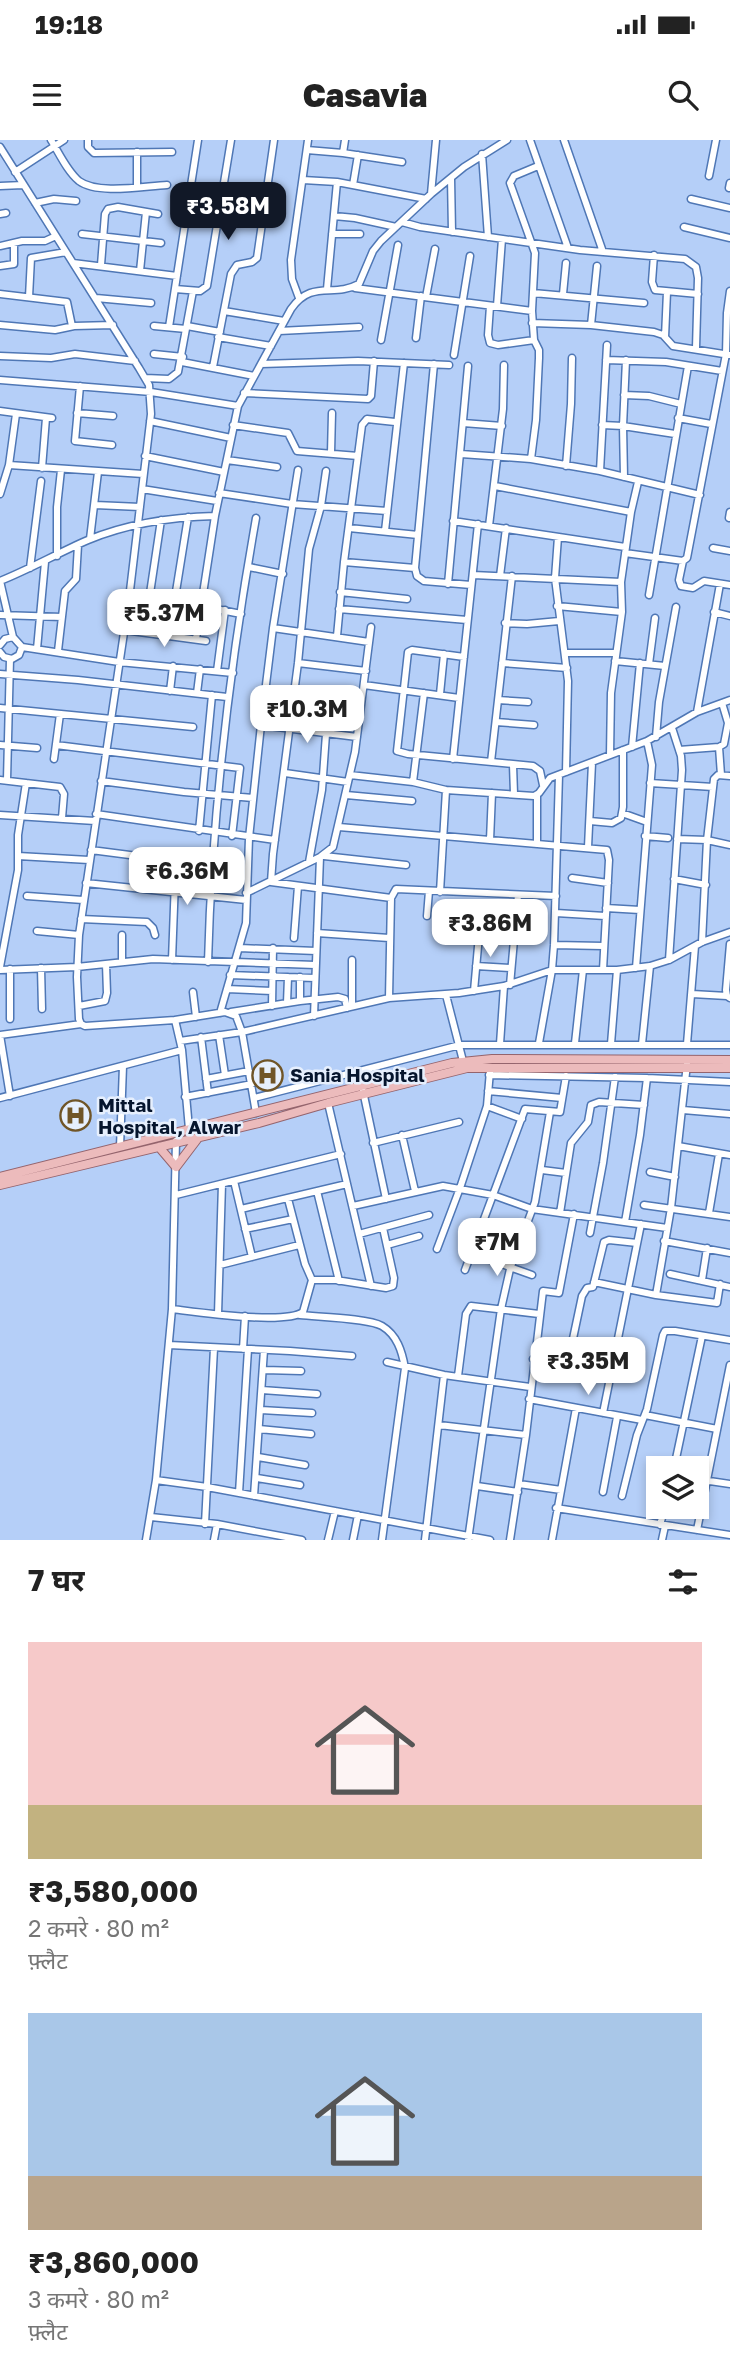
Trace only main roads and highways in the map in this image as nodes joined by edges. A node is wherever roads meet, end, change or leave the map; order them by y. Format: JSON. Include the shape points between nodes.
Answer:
{"nodes":[{"id":1,"x":730,"y":1060,"type":"edge"},
{"id":2,"x":687,"y":1063,"type":"junction"},
{"id":3,"x":490,"y":1067,"type":"junction"},
{"id":4,"x":730,"y":1068,"type":"edge"},
{"id":5,"x":362,"y":1090,"type":"junction"},
{"id":6,"x":198,"y":1138,"type":"junction"},
{"id":7,"x":159,"y":1147,"type":"junction"},
{"id":8,"x":0,"y":1177,"type":"edge"},
{"id":9,"x":0,"y":1185,"type":"edge"}],
"edges":[{"from":1,"to":2,"type":"main road"},
{"from":2,"to":3,"type":"main road"},
{"from":2,"to":4,"type":"main road"},
{"from":3,"to":5,"type":"main road"},
{"from":3,"to":5,"type":"main road","via":[[463,1061],[434,1066]]},
{"from":5,"to":6,"type":"main road"},
{"from":5,"to":8,"type":"main road"},
{"from":6,"to":7,"type":"main road"},
{"from":6,"to":7,"type":"main road","via":[[176,1167]]},
{"from":7,"to":9,"type":"main road"}]}
